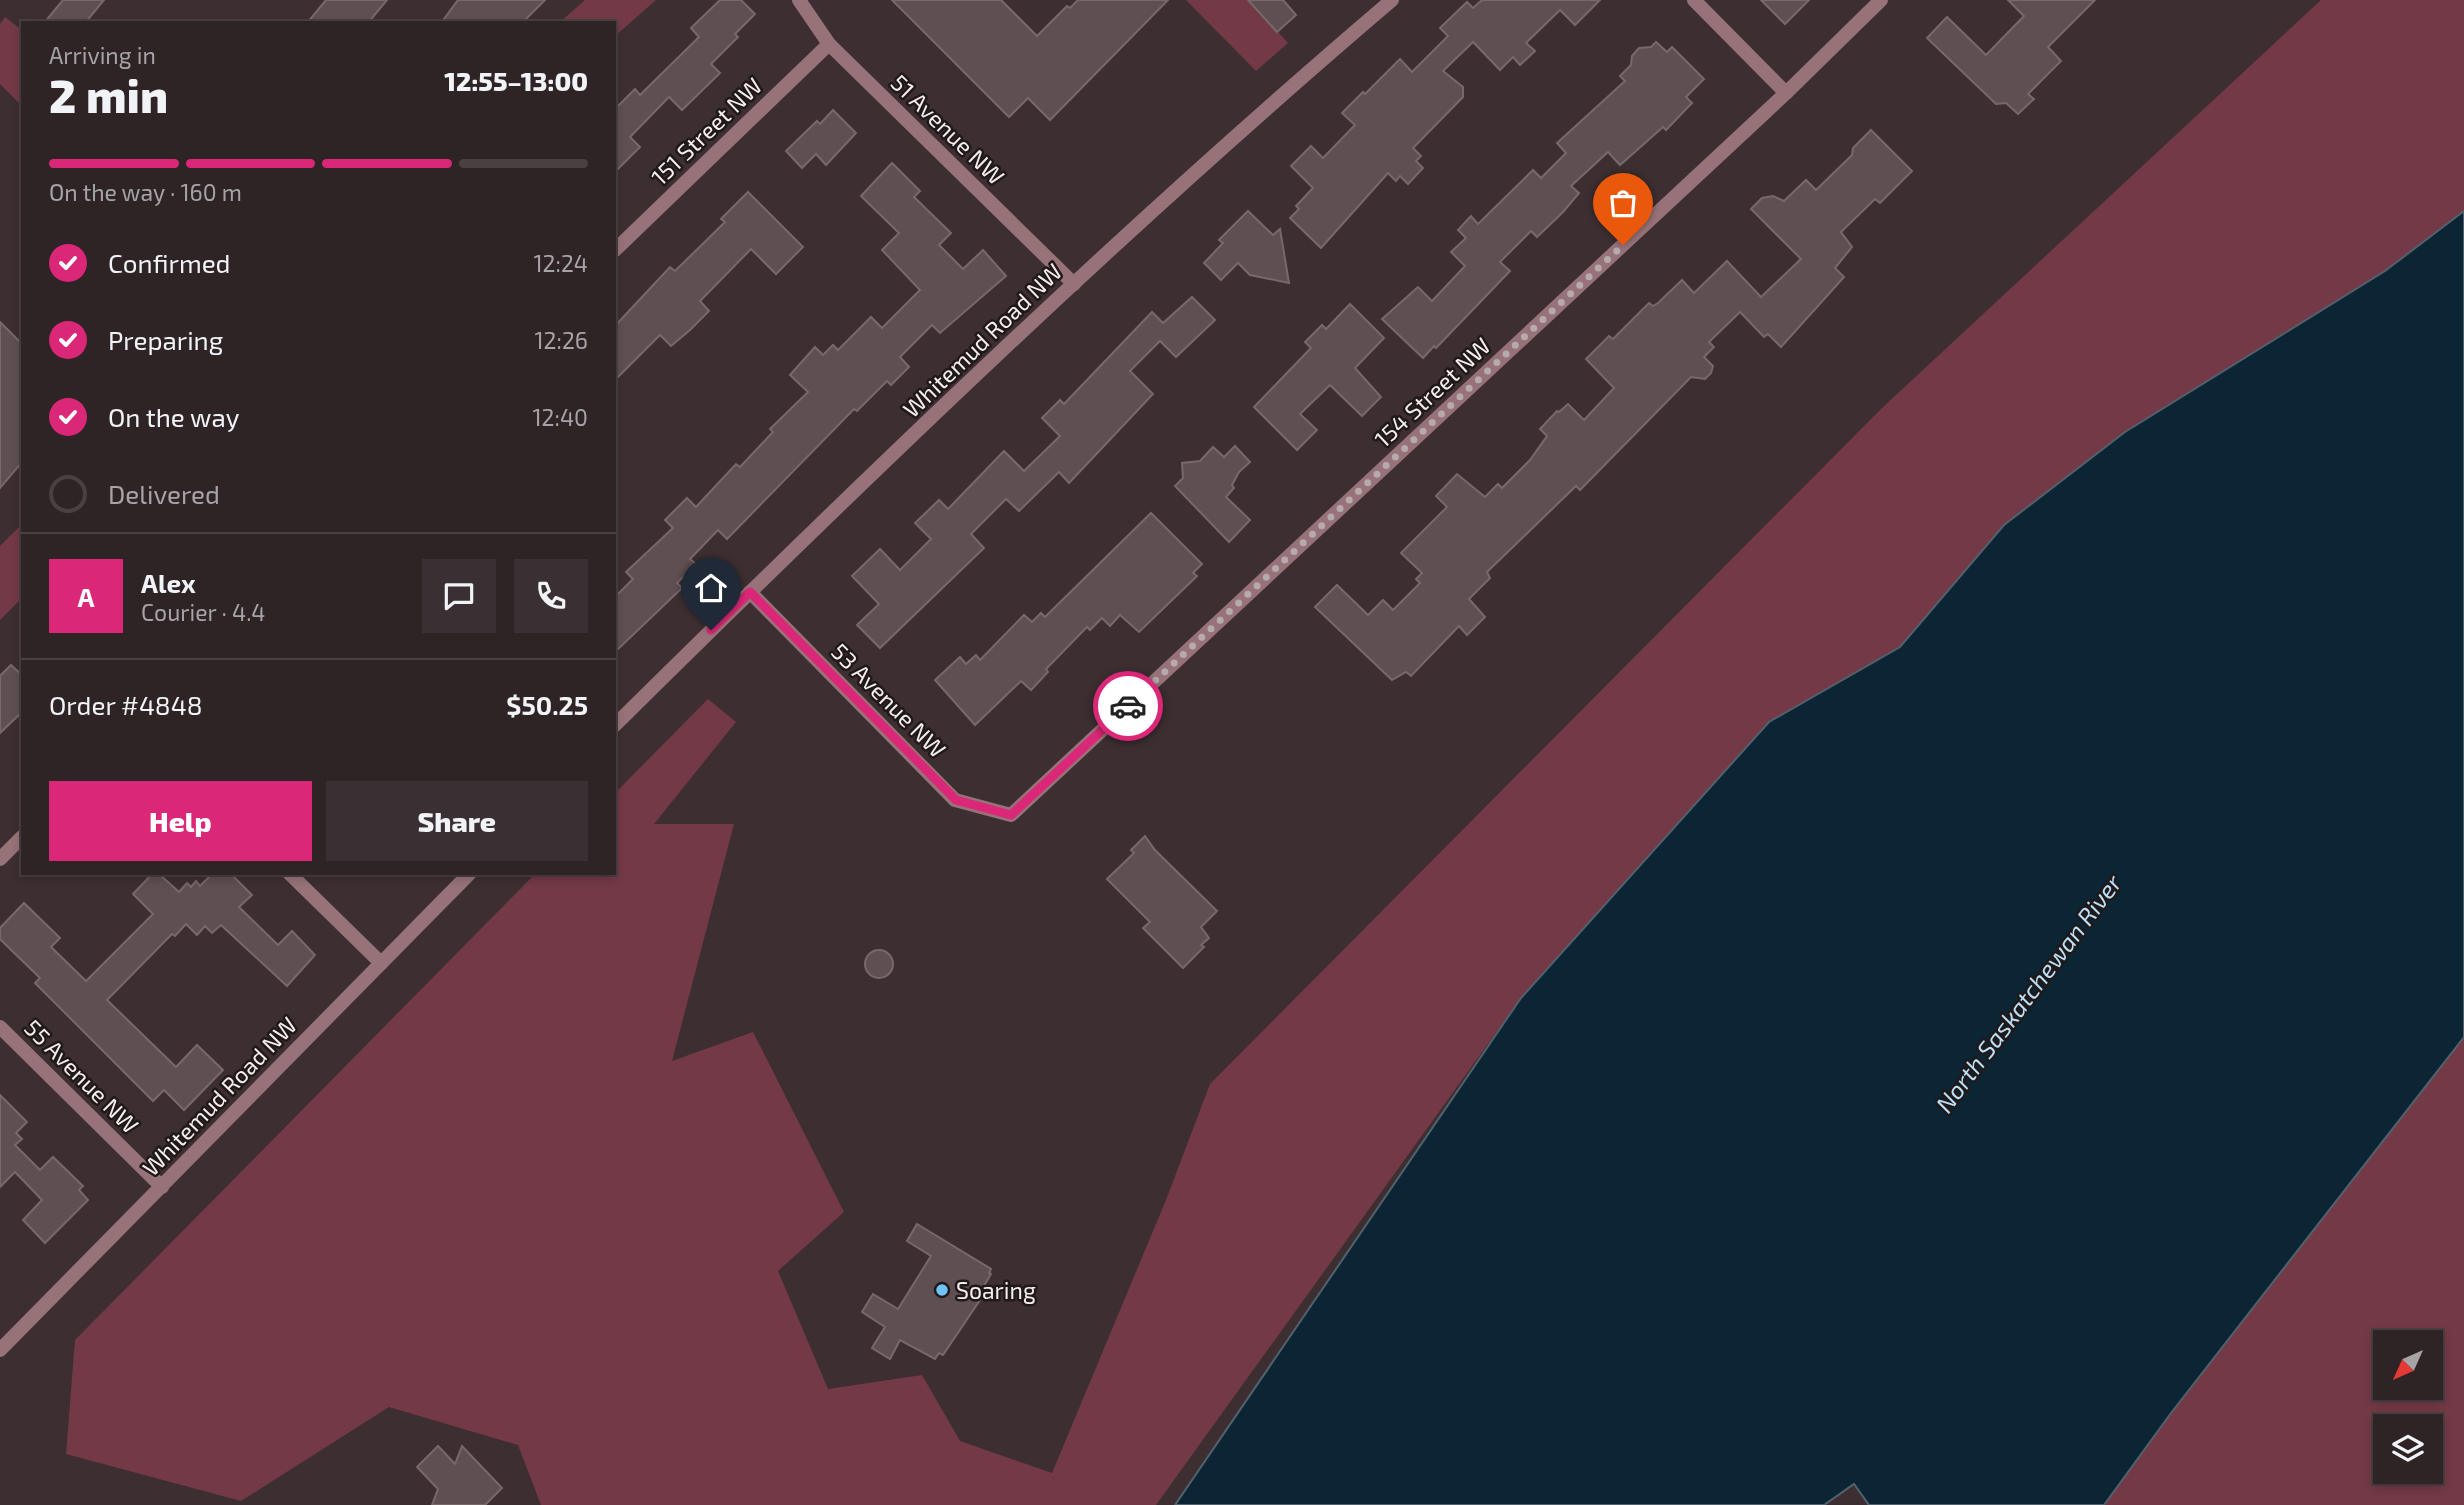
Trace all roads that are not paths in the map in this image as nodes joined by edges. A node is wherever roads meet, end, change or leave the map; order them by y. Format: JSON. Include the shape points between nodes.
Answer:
{"nodes":[{"id":1,"x":799,"y":0,"type":"edge"},
{"id":2,"x":1392,"y":0,"type":"edge"},
{"id":3,"x":1693,"y":0,"type":"edge"},
{"id":4,"x":1881,"y":0,"type":"edge"},
{"id":5,"x":829,"y":44,"type":"junction"},
{"id":6,"x":1786,"y":93,"type":"junction"},
{"id":7,"x":616,"y":249,"type":"edge"},
{"id":8,"x":1074,"y":284,"type":"junction"},
{"id":9,"x":750,"y":592,"type":"junction"},
{"id":10,"x":616,"y":724,"type":"edge"},
{"id":11,"x":1011,"y":815,"type":"joint"},
{"id":12,"x":21,"y":838,"type":"edge"},
{"id":13,"x":0,"y":859,"type":"edge"},
{"id":14,"x":291,"y":875,"type":"edge"},
{"id":15,"x":468,"y":875,"type":"edge"},
{"id":16,"x":381,"y":963,"type":"junction"},
{"id":17,"x":0,"y":1027,"type":"edge"},
{"id":18,"x":162,"y":1187,"type":"junction"},
{"id":19,"x":0,"y":1350,"type":"edge"}],
"edges":[{"from":1,"to":5,"type":"street","name":"51 Avenue NW"},
{"from":2,"to":8,"type":"street","name":"Whitemud Road NW"},
{"from":3,"to":6,"type":"street"},
{"from":4,"to":6,"type":"street","name":"154 Street NW"},
{"from":5,"to":7,"type":"street","name":"151 Street NW"},
{"from":5,"to":8,"type":"street","name":"51 Avenue NW"},
{"from":6,"to":11,"type":"street","name":"154 Street NW"},
{"from":8,"to":9,"type":"street","name":"Whitemud Road NW"},
{"from":9,"to":10,"type":"street","name":"Whitemud Road NW"},
{"from":9,"to":11,"type":"street","name":"53 Avenue NW","via":[[956,800]]},
{"from":12,"to":13,"type":"street"},
{"from":14,"to":16,"type":"street"},
{"from":15,"to":16,"type":"street","name":"Whitemud Road NW"},
{"from":16,"to":18,"type":"street","name":"Whitemud Road NW"},
{"from":17,"to":18,"type":"street","name":"55 Avenue NW"},
{"from":18,"to":19,"type":"street","name":"Whitemud Road NW"}]}
